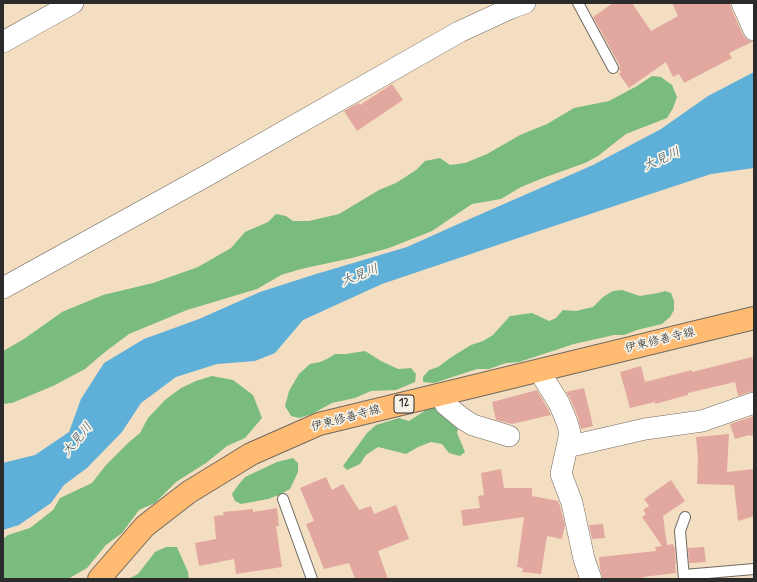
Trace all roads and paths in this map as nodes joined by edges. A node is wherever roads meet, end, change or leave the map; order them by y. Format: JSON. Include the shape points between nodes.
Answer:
{"nodes":[{"id":1,"x":73,"y":3,"type":"edge"},
{"id":2,"x":525,"y":3,"type":"edge"},
{"id":3,"x":578,"y":3,"type":"edge"},
{"id":4,"x":742,"y":3,"type":"edge"},
{"id":5,"x":754,"y":30,"type":"edge"},
{"id":6,"x":3,"y":42,"type":"edge"},
{"id":7,"x":614,"y":68,"type":"dead end"},
{"id":8,"x":3,"y":288,"type":"edge"},
{"id":9,"x":754,"y":318,"type":"edge"},
{"id":10,"x":539,"y":371,"type":"junction"},
{"id":11,"x":440,"y":395,"type":"junction"},
{"id":12,"x":754,"y":403,"type":"edge"},
{"id":13,"x":508,"y":436,"type":"dead end"},
{"id":14,"x":567,"y":447,"type":"junction"},
{"id":15,"x":283,"y":499,"type":"dead end"},
{"id":16,"x":685,"y":517,"type":"dead end"},
{"id":17,"x":754,"y":569,"type":"edge"},
{"id":18,"x":684,"y":577,"type":"edge"},
{"id":19,"x":99,"y":579,"type":"edge"},
{"id":20,"x":312,"y":579,"type":"edge"},
{"id":21,"x":591,"y":579,"type":"edge"}],
"edges":[{"from":1,"to":6,"type":"street"},
{"from":2,"to":8,"type":"street","via":[[460,32]]},
{"from":3,"to":7,"type":"lane"},
{"from":4,"to":5,"type":"street"},
{"from":9,"to":10,"type":"main road","name":"伊東修善寺線","number":"12"},
{"from":10,"to":11,"type":"main road","name":"伊東修善寺線","number":"12"},
{"from":10,"to":14,"type":"street","via":[[559,403],[567,422],[570,433]]},
{"from":11,"to":13,"type":"street","via":[[446,405],[463,420]]},
{"from":11,"to":19,"type":"main road","name":"伊東修善寺線","number":"12","via":[[320,424],[251,454],[189,492],[145,526]]},
{"from":12,"to":14,"type":"street","via":[[702,421],[645,429]]},
{"from":14,"to":21,"type":"street","via":[[562,474]]},
{"from":15,"to":20,"type":"lane"},
{"from":16,"to":18,"type":"lane","via":[[680,531]]},
{"from":17,"to":18,"type":"lane"}]}
